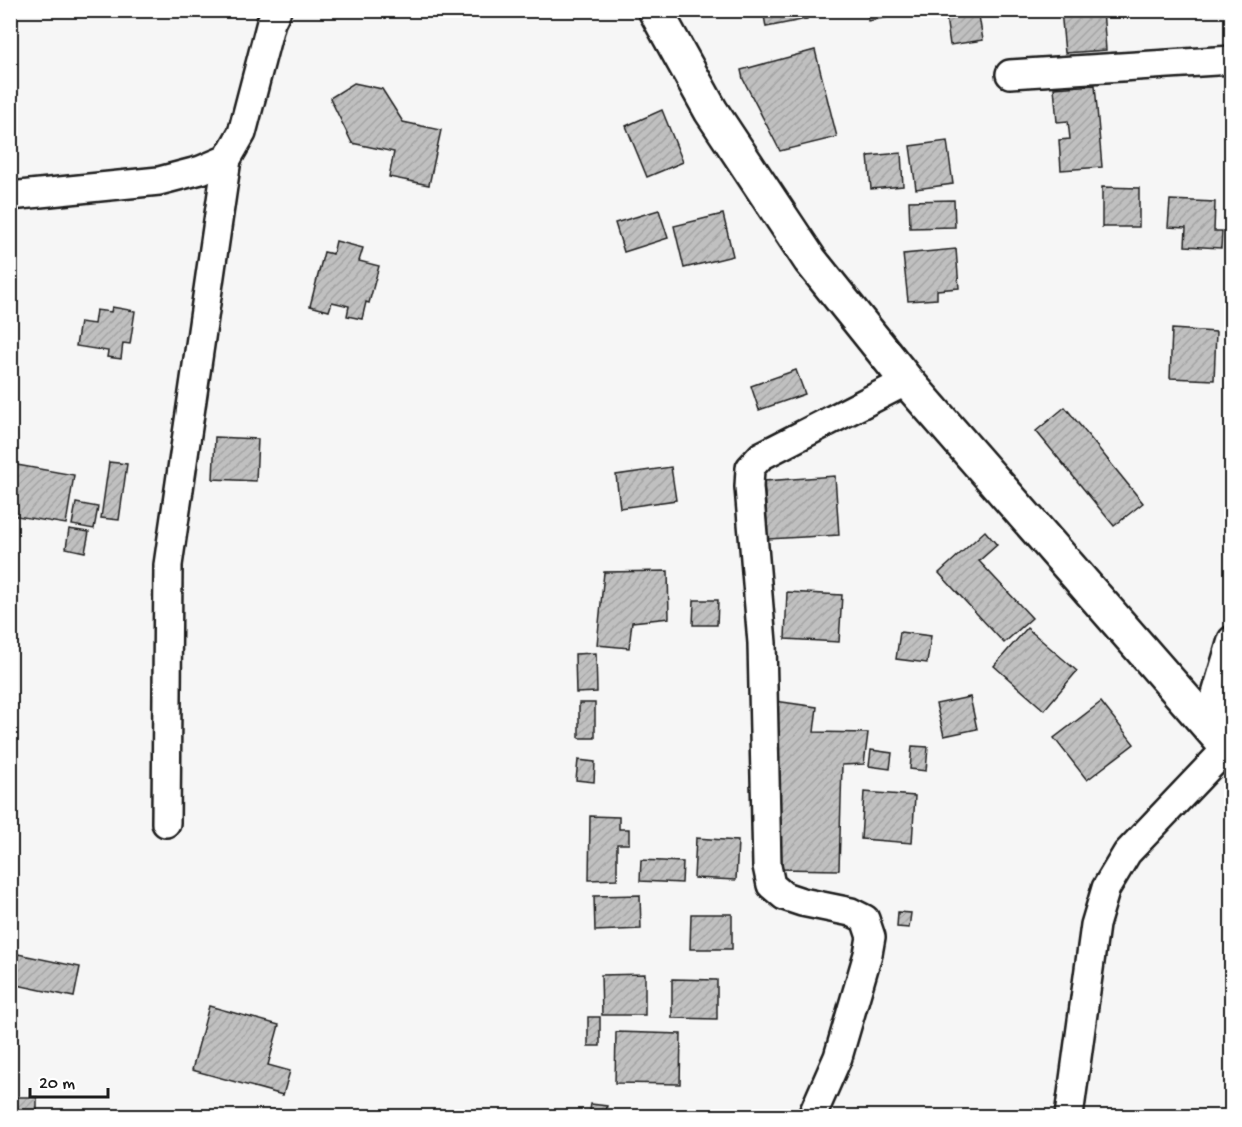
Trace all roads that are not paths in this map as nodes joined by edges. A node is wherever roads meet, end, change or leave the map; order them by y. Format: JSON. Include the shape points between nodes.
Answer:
{"nodes":[{"id":1,"x":277,"y":10,"type":"edge"},
{"id":2,"x":655,"y":10,"type":"edge"},
{"id":3,"x":1232,"y":60,"type":"edge"},
{"id":4,"x":1010,"y":74,"type":"dead end"},
{"id":5,"x":227,"y":159,"type":"junction"},
{"id":6,"x":10,"y":196,"type":"edge"},
{"id":7,"x":907,"y":381,"type":"junction"},
{"id":8,"x":1232,"y":640,"type":"edge"},
{"id":9,"x":1222,"y":742,"type":"edge"},
{"id":10,"x":166,"y":823,"type":"dead end"},
{"id":11,"x":812,"y":1116,"type":"edge"},
{"id":12,"x":1069,"y":1116,"type":"edge"}],
"edges":[{"from":1,"to":5,"type":"street","via":[[242,133]]},
{"from":2,"to":7,"type":"street","via":[[711,111],[797,241]]},
{"from":3,"to":4,"type":"street"},
{"from":5,"to":6,"type":"street","via":[[159,181]]},
{"from":5,"to":10,"type":"street","via":[[168,565]]},
{"from":7,"to":9,"type":"street"},
{"from":7,"to":11,"type":"street","via":[[761,456],[750,468],[762,643],[767,866],[771,885],[784,896],[865,919],[871,937],[837,1057]]},
{"from":8,"to":9,"type":"street"},
{"from":9,"to":12,"type":"street","via":[[1127,853],[1106,888],[1095,925]]}]}
